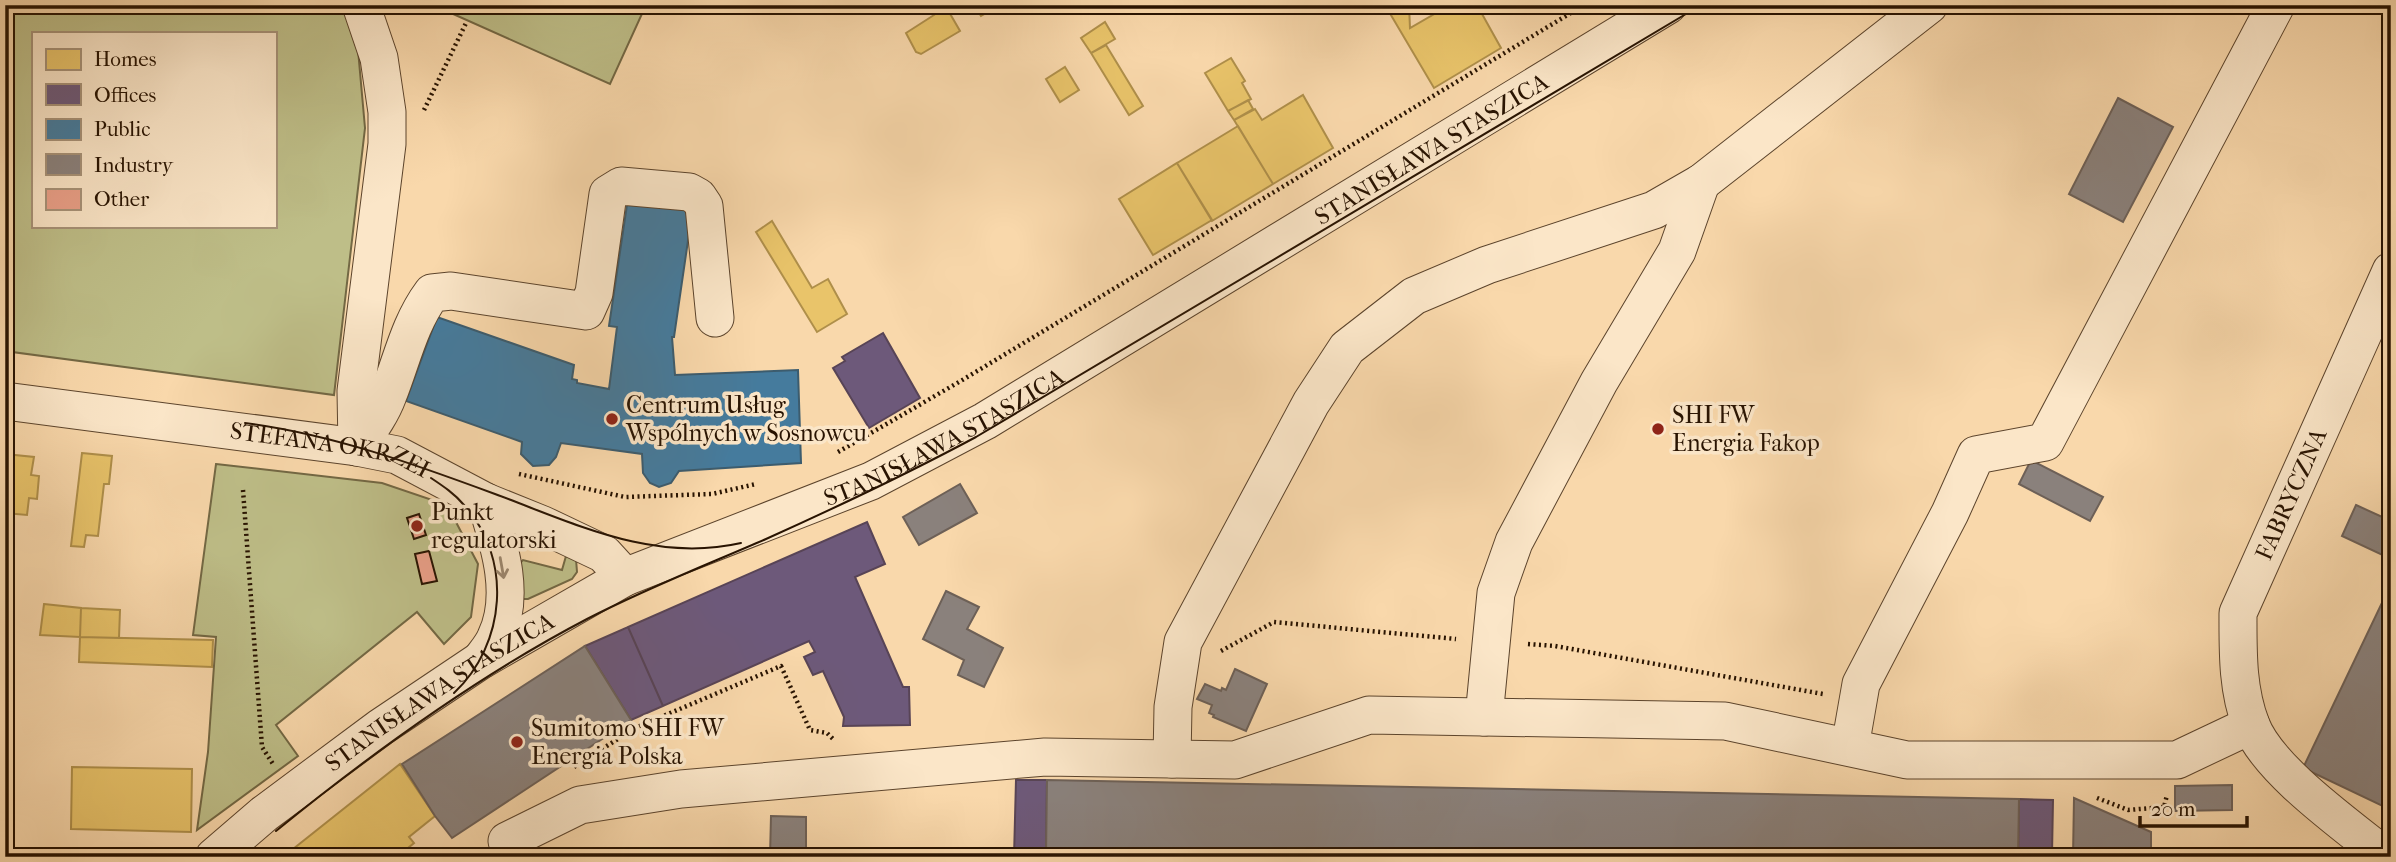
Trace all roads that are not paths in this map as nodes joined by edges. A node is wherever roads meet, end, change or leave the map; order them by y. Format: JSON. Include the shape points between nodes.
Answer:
{"nodes":[{"id":1,"x":361,"y":5,"type":"edge"},
{"id":2,"x":1668,"y":5,"type":"edge"},
{"id":3,"x":1929,"y":5,"type":"edge"},
{"id":4,"x":2276,"y":5,"type":"edge"},
{"id":5,"x":1701,"y":183,"type":"junction"},
{"id":6,"x":2391,"y":271,"type":"edge"},
{"id":7,"x":715,"y":318,"type":"dead end"},
{"id":8,"x":5,"y":401,"type":"edge"},
{"id":9,"x":357,"y":447,"type":"junction"},
{"id":10,"x":486,"y":502,"type":"junction"},
{"id":11,"x":625,"y":577,"type":"junction"},
{"id":12,"x":481,"y":660,"type":"junction"},
{"id":13,"x":1484,"y":717,"type":"junction"},
{"id":14,"x":2251,"y":725,"type":"junction"},
{"id":15,"x":1850,"y":747,"type":"junction"},
{"id":16,"x":1172,"y":759,"type":"junction"},
{"id":17,"x":507,"y":841,"type":"dead end"},
{"id":18,"x":2381,"y":844,"type":"edge"},
{"id":19,"x":216,"y":856,"type":"edge"}],
"edges":[{"from":1,"to":9,"type":"street","via":[[379,58],[387,144],[356,391]]},
{"from":2,"to":11,"type":"street","name":"STANISŁAWA STASZICA","via":[[985,421],[871,481]]},
{"from":3,"to":5,"type":"street"},
{"from":4,"to":15,"type":"street","via":[[2045,442],[1976,455],[1861,684]]},
{"from":5,"to":13,"type":"street","via":[[1676,251],[1599,382],[1514,542],[1496,593]]},
{"from":5,"to":16,"type":"street","via":[[1654,210],[1487,265],[1414,296],[1347,348],[1311,403],[1183,642],[1173,707]]},
{"from":6,"to":14,"type":"street","name":"FABRYCZNA","via":[[2238,613],[2238,669]]},
{"from":7,"to":9,"type":"street","via":[[704,206],[698,197],[690,192],[621,186],[608,194],[594,293],[586,311],[451,291],[432,293],[418,312],[378,418]]},
{"from":8,"to":9,"type":"street","name":"STEFANA OKRZEI"},
{"from":9,"to":10,"type":"street","name":"STEFANA OKRZEI","via":[[397,455]]},
{"from":10,"to":11,"type":"street","name":"STEFANA OKRZEI","via":[[604,554]]},
{"from":10,"to":12,"type":"street","one_way":true,"via":[[505,591],[496,639]]},
{"from":11,"to":12,"type":"street","name":"STANISŁAWA STASZICA"},
{"from":12,"to":19,"type":"street","name":"STANISŁAWA STASZICA","via":[[381,727],[264,814]]},
{"from":13,"to":15,"type":"street","via":[[1725,721]]},
{"from":13,"to":16,"type":"street","via":[[1369,715],[1235,760]]},
{"from":14,"to":15,"type":"street","via":[[2177,760],[1907,760]]},
{"from":14,"to":18,"type":"street","name":"FABRYCZNA","via":[[2284,772]]},
{"from":16,"to":17,"type":"street","via":[[1045,757],[681,789],[580,805]]}]}
